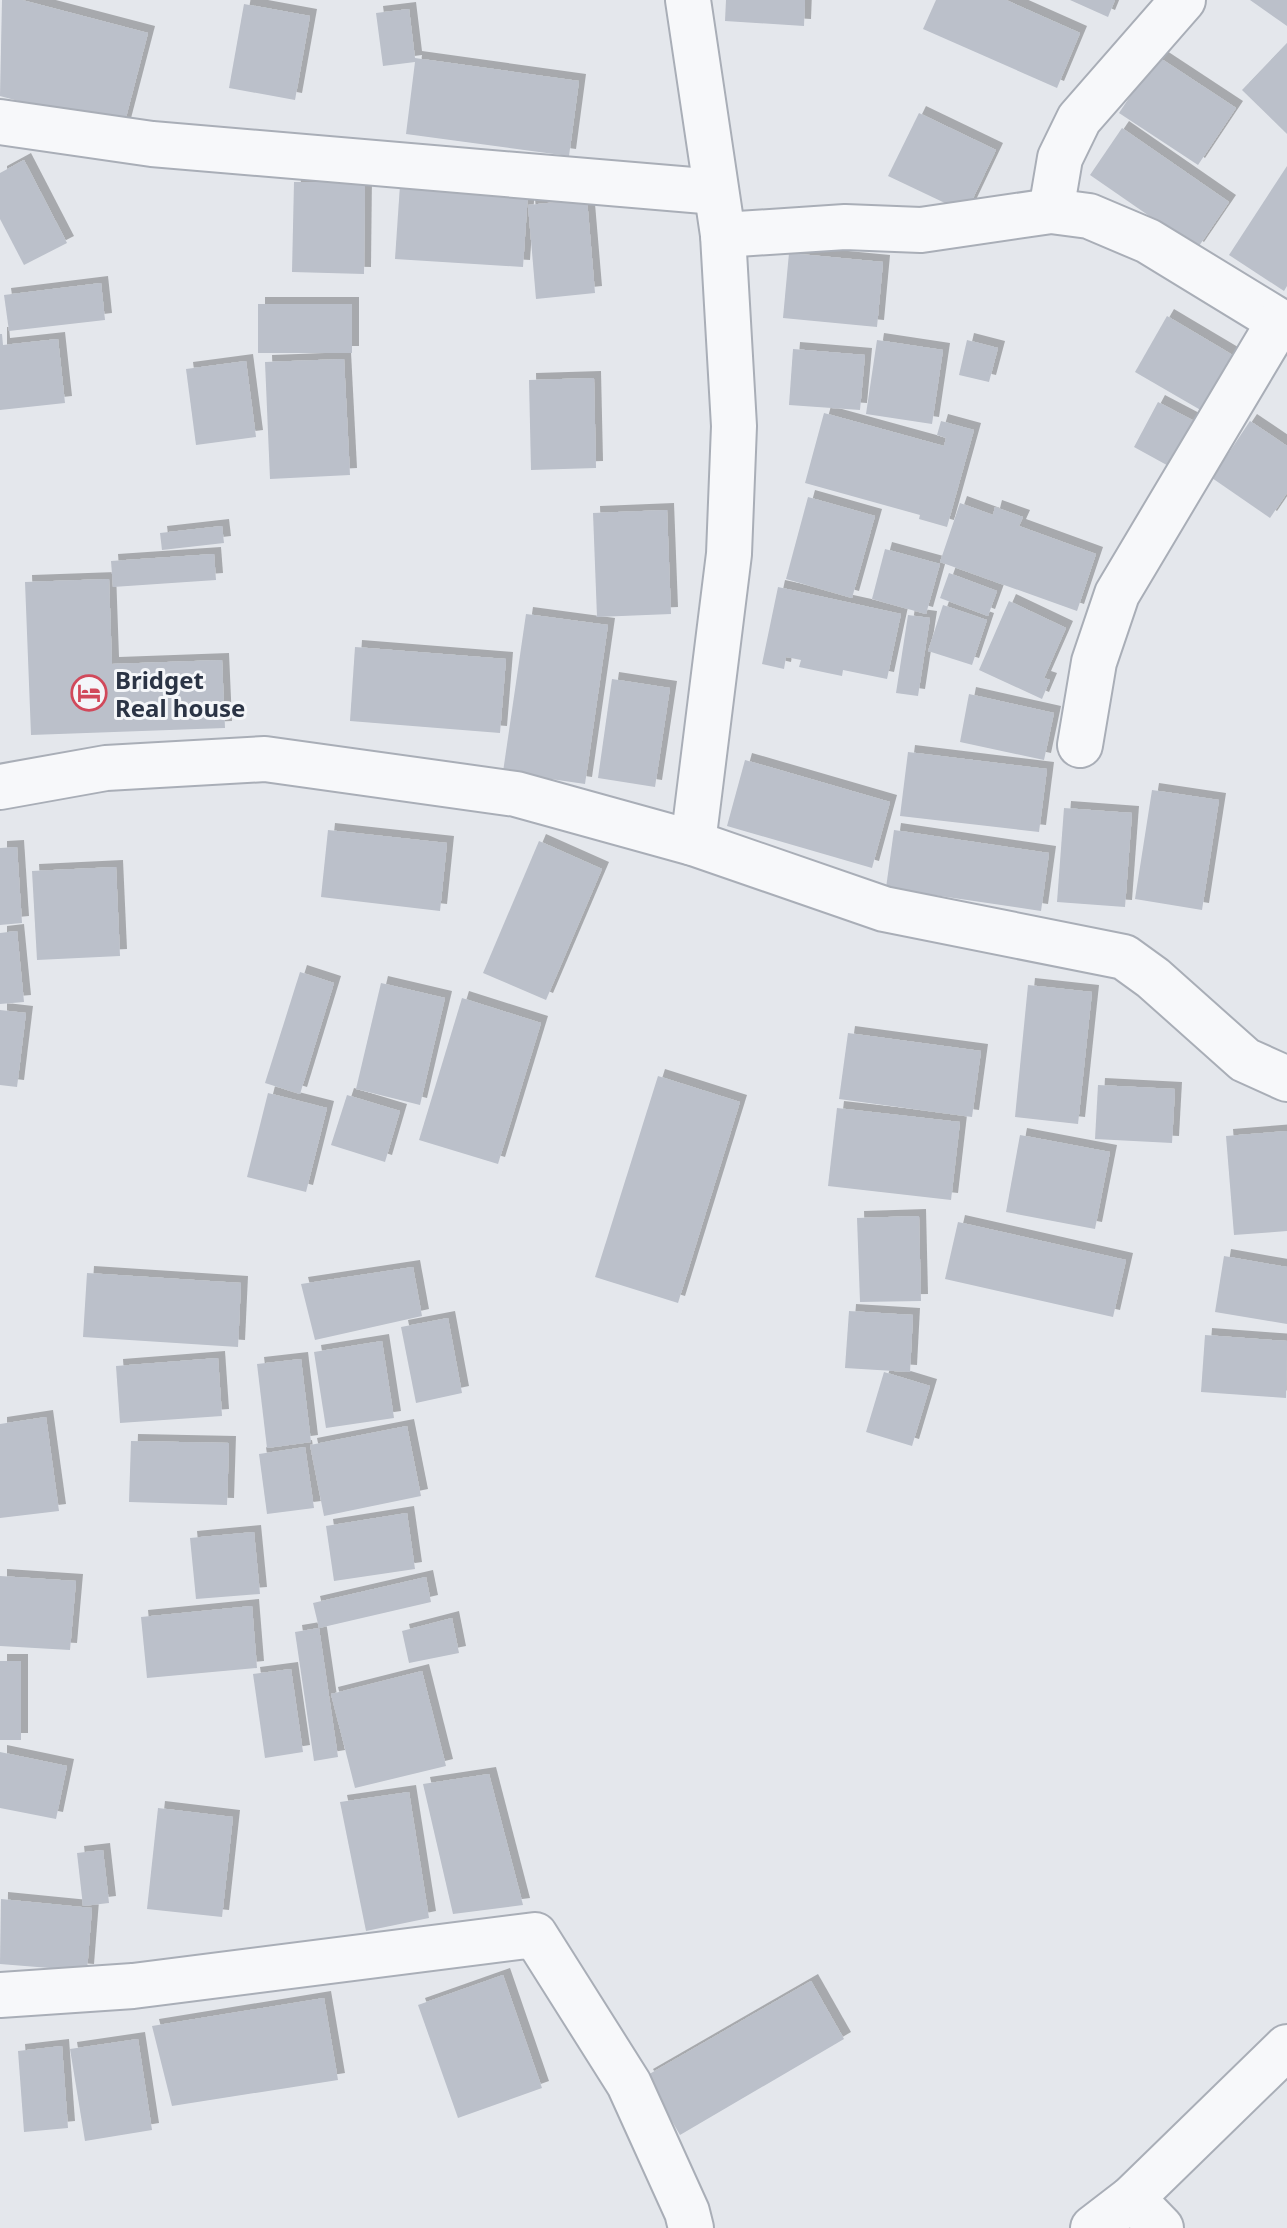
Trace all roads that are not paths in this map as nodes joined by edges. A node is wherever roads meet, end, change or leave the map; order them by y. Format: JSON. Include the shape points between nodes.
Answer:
{"nodes":[{"id":1,"x":688,"y":0,"type":"edge"},
{"id":2,"x":1183,"y":0,"type":"edge"},
{"id":3,"x":0,"y":122,"type":"edge"},
{"id":4,"x":716,"y":192,"type":"junction"},
{"id":5,"x":1051,"y":211,"type":"junction"},
{"id":6,"x":723,"y":235,"type":"junction"},
{"id":7,"x":1283,"y":324,"type":"edge"},
{"id":8,"x":1080,"y":745,"type":"dead end"},
{"id":9,"x":0,"y":787,"type":"edge"},
{"id":10,"x":693,"y":843,"type":"junction"},
{"id":11,"x":1287,"y":1079,"type":"edge"},
{"id":12,"x":0,"y":1995,"type":"edge"},
{"id":13,"x":1287,"y":2047,"type":"edge"},
{"id":14,"x":1146,"y":2213,"type":"edge"},
{"id":15,"x":691,"y":2228,"type":"edge"},
{"id":16,"x":1093,"y":2228,"type":"edge"}],
"edges":[{"from":1,"to":4,"type":"street"},
{"from":2,"to":5,"type":"street","via":[[1079,119],[1060,158]]},
{"from":3,"to":4,"type":"street","via":[[152,144]]},
{"from":4,"to":6,"type":"street"},
{"from":5,"to":6,"type":"street","via":[[921,230],[845,227]]},
{"from":5,"to":7,"type":"street","via":[[1089,216],[1148,241]]},
{"from":6,"to":10,"type":"street","via":[[734,426],[729,554]]},
{"from":7,"to":8,"type":"street","via":[[1117,594],[1094,662]]},
{"from":9,"to":10,"type":"street","via":[[106,768],[265,759],[516,794]]},
{"from":10,"to":11,"type":"street","via":[[884,909],[1124,957],[1245,1060]]},
{"from":12,"to":15,"type":"street","via":[[133,1986],[535,1935],[629,2084]]},
{"from":13,"to":14,"type":"street"},
{"from":14,"to":16,"type":"street"}]}
